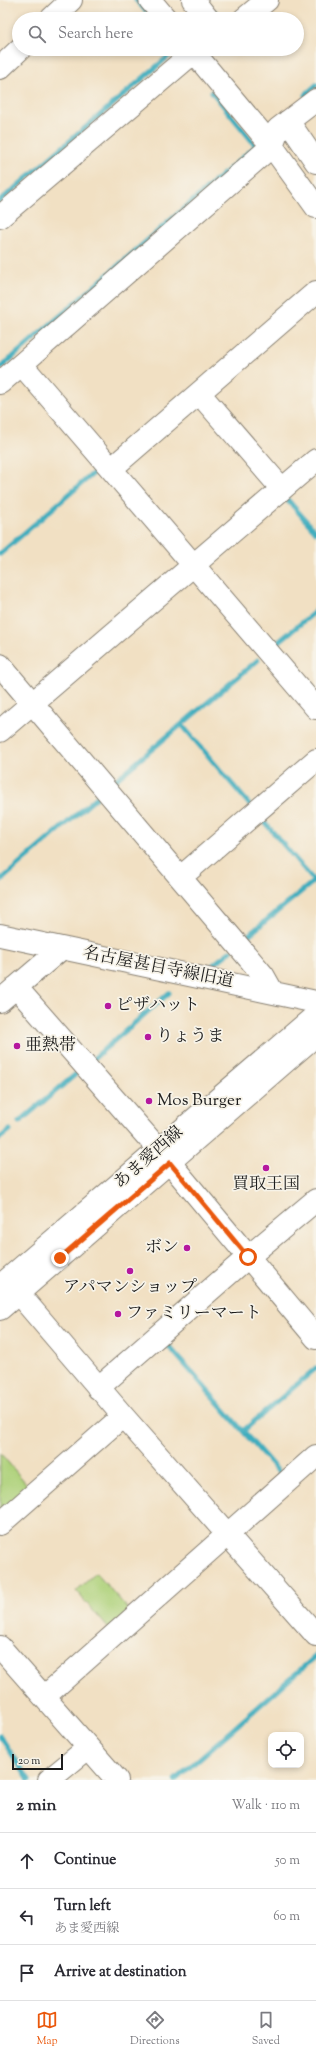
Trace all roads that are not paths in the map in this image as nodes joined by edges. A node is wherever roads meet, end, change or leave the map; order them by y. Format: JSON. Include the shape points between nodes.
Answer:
{"nodes":[{"id":1,"x":71,"y":0,"type":"edge"},
{"id":2,"x":150,"y":0,"type":"edge"},
{"id":3,"x":193,"y":0,"type":"edge"},
{"id":4,"x":267,"y":0,"type":"edge"},
{"id":5,"x":58,"y":12,"type":"edge"},
{"id":6,"x":160,"y":12,"type":"edge"},
{"id":7,"x":202,"y":12,"type":"edge"},
{"id":8,"x":252,"y":12,"type":"edge"},
{"id":9,"x":13,"y":56,"type":"edge"},
{"id":10,"x":187,"y":56,"type":"edge"},
{"id":11,"x":197,"y":56,"type":"edge"},
{"id":12,"x":0,"y":68,"type":"edge"},
{"id":13,"x":316,"y":100,"type":"edge"},
{"id":14,"x":288,"y":121,"type":"junction"},
{"id":15,"x":272,"y":146,"type":"junction"},
{"id":16,"x":316,"y":162,"type":"edge"},
{"id":17,"x":316,"y":207,"type":"edge"},
{"id":18,"x":0,"y":217,"type":"edge"},
{"id":19,"x":316,"y":292,"type":"edge"},
{"id":20,"x":22,"y":365,"type":"junction"},
{"id":21,"x":0,"y":383,"type":"edge"},
{"id":22,"x":199,"y":393,"type":"junction"},
{"id":23,"x":316,"y":460,"type":"edge"},
{"id":24,"x":111,"y":469,"type":"junction"},
{"id":25,"x":282,"y":489,"type":"junction"},
{"id":26,"x":194,"y":565,"type":"junction"},
{"id":27,"x":0,"y":665,"type":"edge"},
{"id":28,"x":33,"y":704,"type":"junction"},
{"id":29,"x":316,"y":708,"type":"edge"},
{"id":30,"x":0,"y":732,"type":"edge"},
{"id":31,"x":316,"y":760,"type":"edge"},
{"id":32,"x":181,"y":878,"type":"junction"},
{"id":33,"x":0,"y":935,"type":"edge"},
{"id":34,"x":61,"y":948,"type":"junction"},
{"id":35,"x":272,"y":991,"type":"junction"},
{"id":36,"x":8,"y":994,"type":"edge"},
{"id":37,"x":316,"y":1002,"type":"edge"},
{"id":38,"x":316,"y":1015,"type":"edge"},
{"id":39,"x":314,"y":1040,"type":"edge"},
{"id":40,"x":165,"y":1156,"type":"junction"},
{"id":41,"x":316,"y":1200,"type":"edge"},
{"id":42,"x":248,"y":1257,"type":"junction"},
{"id":43,"x":7,"y":1281,"type":"edge"},
{"id":44,"x":0,"y":1309,"type":"edge"},
{"id":45,"x":316,"y":1338,"type":"edge"},
{"id":46,"x":98,"y":1388,"type":"junction"},
{"id":47,"x":123,"y":1416,"type":"junction"},
{"id":48,"x":316,"y":1456,"type":"edge"},
{"id":49,"x":0,"y":1524,"type":"edge"},
{"id":50,"x":227,"y":1535,"type":"junction"},
{"id":51,"x":316,"y":1635,"type":"edge"},
{"id":52,"x":2,"y":1654,"type":"edge"},
{"id":53,"x":44,"y":1697,"type":"junction"},
{"id":54,"x":88,"y":1748,"type":"junction"},
{"id":55,"x":49,"y":1780,"type":"edge"},
{"id":56,"x":117,"y":1780,"type":"edge"}],
"edges":[{"from":1,"to":5,"type":"street"},
{"from":2,"to":6,"type":"street"},
{"from":3,"to":7,"type":"street"},
{"from":4,"to":8,"type":"street"},
{"from":9,"to":12,"type":"street"},
{"from":10,"to":18,"type":"street"},
{"from":11,"to":15,"type":"street"},
{"from":13,"to":14,"type":"street"},
{"from":14,"to":15,"type":"street","via":[[278,129]]},
{"from":14,"to":16,"type":"street"},
{"from":15,"to":17,"type":"street"},
{"from":15,"to":20,"type":"street"},
{"from":19,"to":22,"type":"street"},
{"from":20,"to":21,"type":"street"},
{"from":20,"to":24,"type":"street"},
{"from":22,"to":24,"type":"street"},
{"from":22,"to":25,"type":"street"},
{"from":23,"to":25,"type":"street"},
{"from":24,"to":26,"type":"street"},
{"from":25,"to":26,"type":"street"},
{"from":26,"to":28,"type":"street"},
{"from":26,"to":29,"type":"street"},
{"from":27,"to":28,"type":"street"},
{"from":28,"to":30,"type":"street"},
{"from":28,"to":32,"type":"street"},
{"from":31,"to":32,"type":"street"},
{"from":32,"to":35,"type":"street","via":[[263,975]]},
{"from":33,"to":34,"type":"street","name":"名古屋甚目寺線旧道"},
{"from":34,"to":35,"type":"street","name":"名古屋甚目寺線旧道"},
{"from":34,"to":36,"type":"street"},
{"from":35,"to":37,"type":"street","name":"名古屋甚目寺線旧道"},
{"from":36,"to":40,"type":"street"},
{"from":38,"to":40,"type":"street","name":"あま愛西線"},
{"from":39,"to":40,"type":"street","name":"あま愛西線"},
{"from":40,"to":42,"type":"street"},
{"from":40,"to":43,"type":"street","name":"あま愛西線"},
{"from":41,"to":42,"type":"street"},
{"from":42,"to":45,"type":"street"},
{"from":42,"to":46,"type":"street"},
{"from":43,"to":44,"type":"street","name":"あま愛西線"},
{"from":43,"to":46,"type":"street"},
{"from":46,"to":47,"type":"street"},
{"from":47,"to":49,"type":"street"},
{"from":47,"to":50,"type":"street"},
{"from":48,"to":50,"type":"street"},
{"from":50,"to":51,"type":"street"},
{"from":50,"to":53,"type":"street"},
{"from":52,"to":53,"type":"street"},
{"from":53,"to":54,"type":"street"},
{"from":54,"to":55,"type":"street"},
{"from":54,"to":56,"type":"street"}]}
